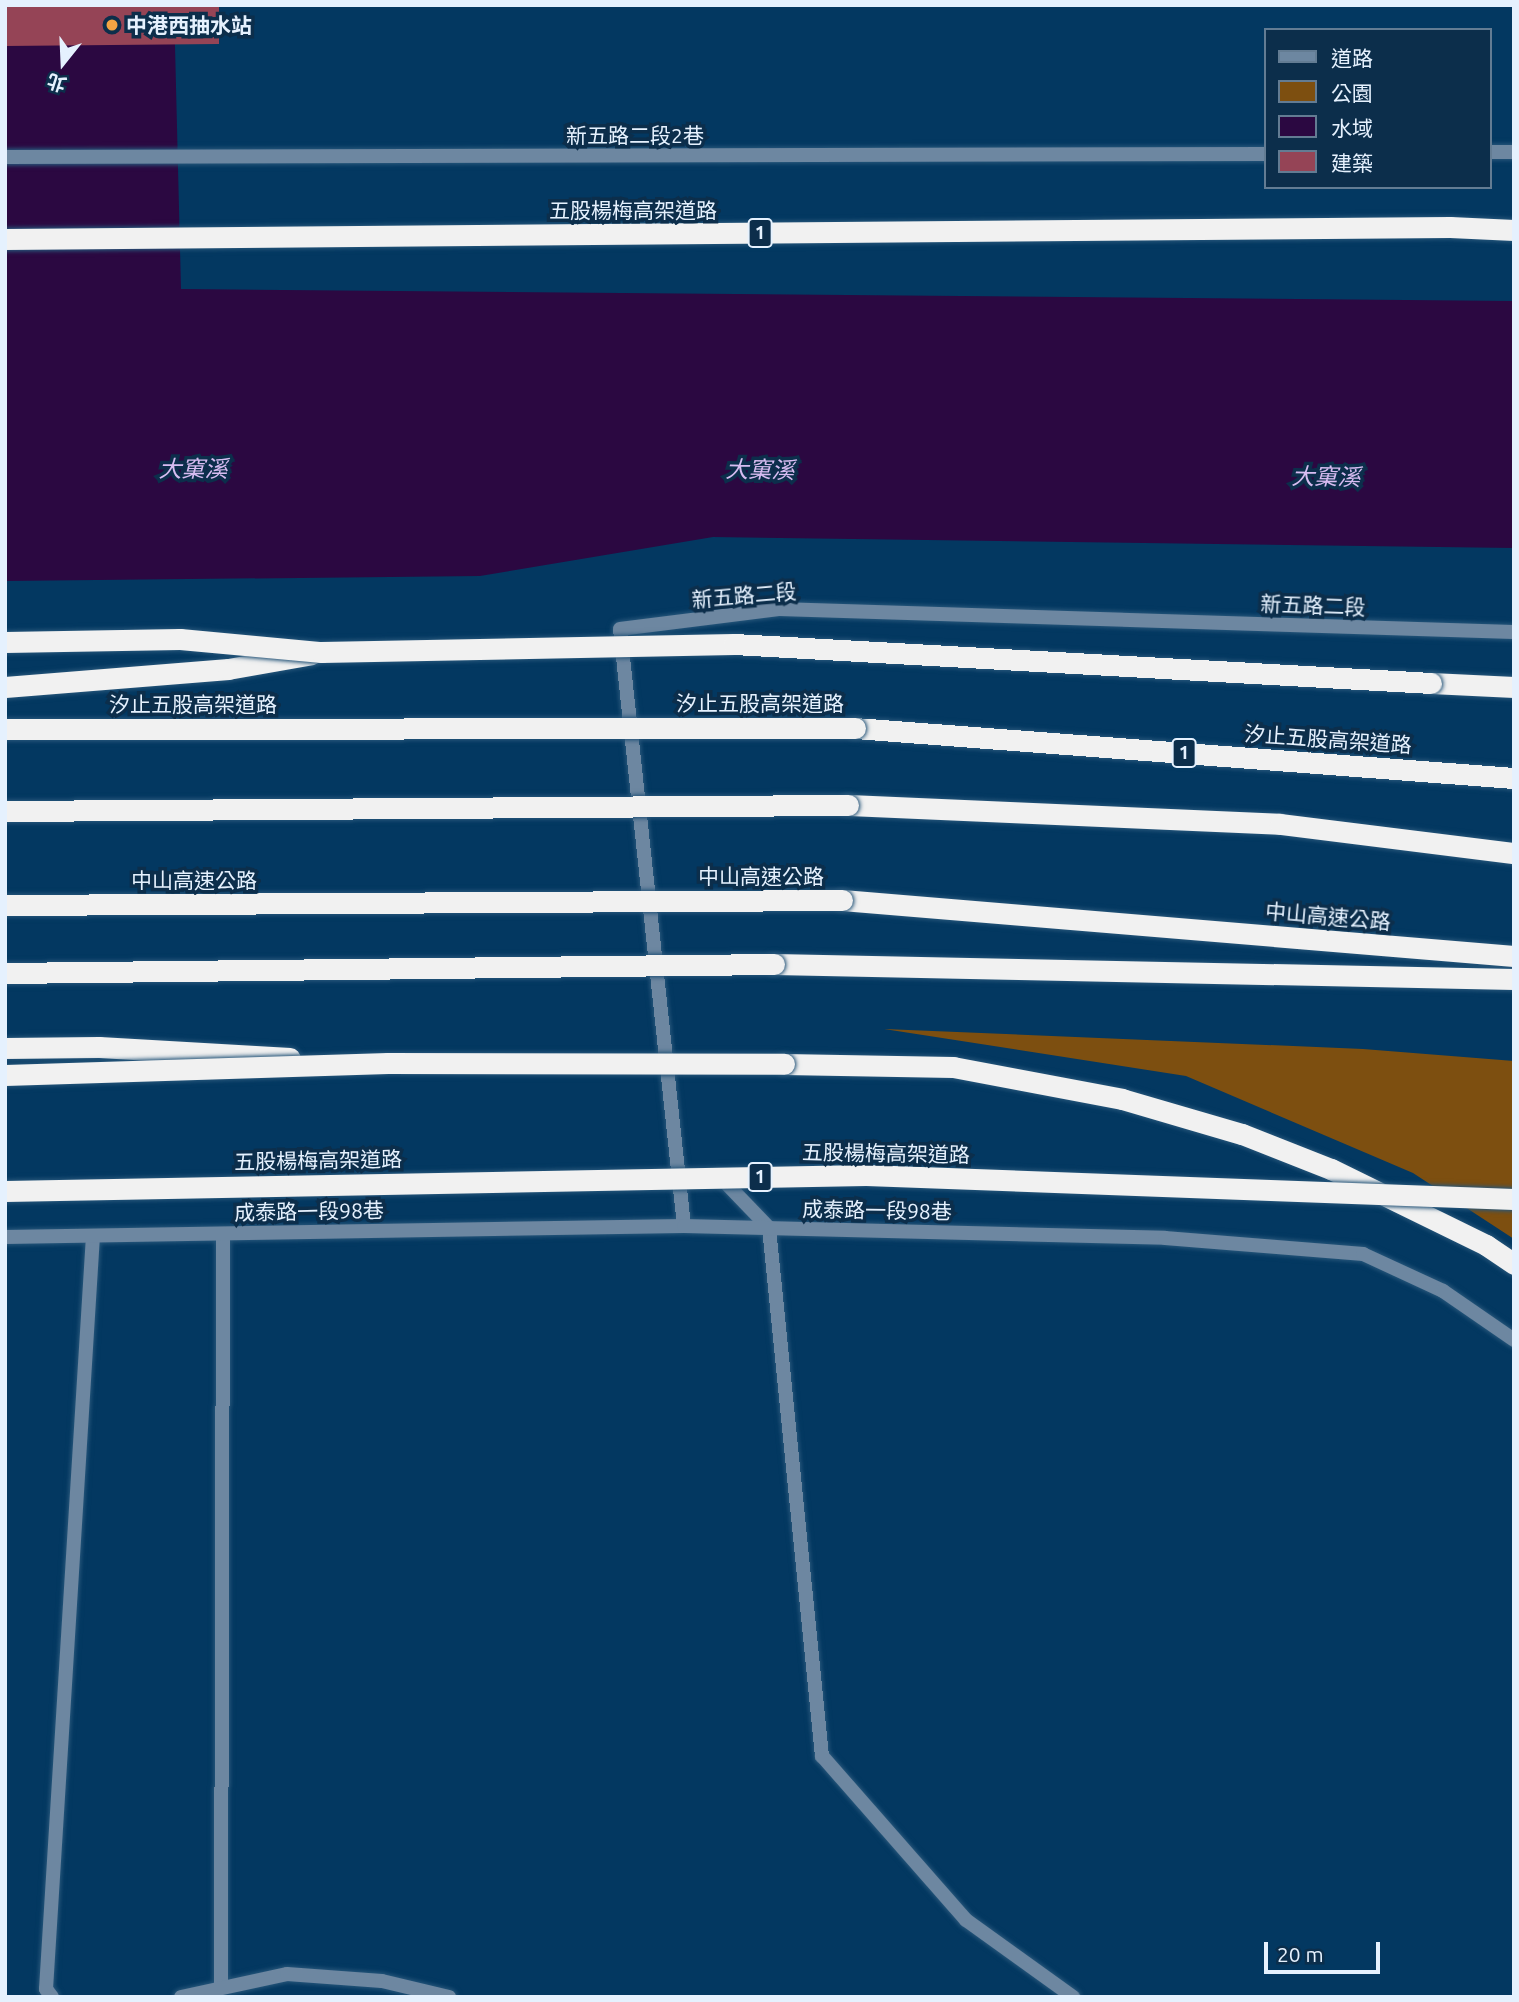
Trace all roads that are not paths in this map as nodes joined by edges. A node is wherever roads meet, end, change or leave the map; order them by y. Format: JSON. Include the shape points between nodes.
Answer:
{"nodes":[{"id":1,"x":1491,"y":152,"type":"edge"},
{"id":2,"x":1514,"y":152,"type":"edge"},
{"id":3,"x":1264,"y":154,"type":"edge"},
{"id":4,"x":5,"y":157,"type":"edge"},
{"id":5,"x":1514,"y":230,"type":"edge"},
{"id":6,"x":5,"y":239,"type":"edge"},
{"id":7,"x":1514,"y":632,"type":"edge"},
{"id":8,"x":5,"y":642,"type":"edge"},
{"id":9,"x":321,"y":652,"type":"junction"},
{"id":10,"x":5,"y":687,"type":"edge"},
{"id":11,"x":1514,"y":687,"type":"edge"},
{"id":12,"x":5,"y":729,"type":"edge"},
{"id":13,"x":1514,"y":778,"type":"edge"},
{"id":14,"x":5,"y":811,"type":"edge"},
{"id":15,"x":1514,"y":853,"type":"edge"},
{"id":16,"x":5,"y":905,"type":"edge"},
{"id":17,"x":1514,"y":956,"type":"edge"},
{"id":18,"x":5,"y":973,"type":"edge"},
{"id":19,"x":1514,"y":979,"type":"edge"},
{"id":20,"x":5,"y":1048,"type":"edge"},
{"id":21,"x":387,"y":1063,"type":"junction"},
{"id":22,"x":5,"y":1075,"type":"edge"},
{"id":23,"x":720,"y":1178,"type":"junction"},
{"id":24,"x":5,"y":1191,"type":"edge"},
{"id":25,"x":1514,"y":1199,"type":"edge"},
{"id":26,"x":684,"y":1226,"type":"junction"},
{"id":27,"x":769,"y":1228,"type":"junction"},
{"id":28,"x":223,"y":1234,"type":"junction"},
{"id":29,"x":93,"y":1236,"type":"junction"},
{"id":30,"x":5,"y":1237,"type":"edge"},
{"id":31,"x":1514,"y":1264,"type":"edge"},
{"id":32,"x":1514,"y":1340,"type":"edge"},
{"id":33,"x":221,"y":1987,"type":"junction"},
{"id":34,"x":52,"y":1997,"type":"edge"},
{"id":35,"x":181,"y":1997,"type":"edge"},
{"id":36,"x":449,"y":1997,"type":"edge"},
{"id":37,"x":1073,"y":1997,"type":"edge"}],
"edges":[{"from":1,"to":2,"type":"street"},
{"from":3,"to":4,"type":"street","name":"新五路二段2巷"},
{"from":5,"to":6,"type":"highway","name":"五股楊梅高架道路","number":"1"},
{"from":7,"to":26,"type":"street","name":"新五路二段","via":[[779,609],[620,629]]},
{"from":8,"to":9,"type":"highway","bridge":true,"via":[[180,639]]},
{"from":9,"to":10,"type":"highway","bridge":true,"via":[[228,669]]},
{"from":9,"to":11,"type":"highway","bridge":true,"via":[[734,644]]},
{"from":12,"to":13,"type":"highway","name":"汐止五股高架道路","number":"1","bridge":true,"via":[[855,728]]},
{"from":14,"to":15,"type":"highway","bridge":true,"via":[[848,805],[1280,824]]},
{"from":16,"to":17,"type":"highway","name":"中山高速公路","bridge":true,"via":[[842,900]]},
{"from":18,"to":19,"type":"highway","bridge":true,"via":[[774,964]]},
{"from":20,"to":21,"type":"highway","bridge":true,"via":[[99,1047]]},
{"from":21,"to":22,"type":"highway","bridge":true},
{"from":21,"to":31,"type":"highway","bridge":true,"via":[[953,1067],[1122,1099],[1242,1134],[1331,1169],[1486,1245]]},
{"from":23,"to":24,"type":"highway","name":"五股楊梅高架道路","number":"1","bridge":true},
{"from":23,"to":25,"type":"highway","name":"五股楊梅高架道路","number":"1","bridge":true,"via":[[866,1175]]},
{"from":23,"to":27,"type":"street"},
{"from":26,"to":27,"type":"street","name":"成泰路一段98巷"},
{"from":26,"to":28,"type":"street","name":"成泰路一段98巷"},
{"from":27,"to":32,"type":"street","name":"成泰路一段98巷","via":[[1165,1238],[1363,1254],[1443,1291]]},
{"from":27,"to":37,"type":"street","via":[[822,1756],[966,1920]]},
{"from":28,"to":29,"type":"street","name":"成泰路一段98巷"},
{"from":28,"to":33,"type":"street"},
{"from":29,"to":30,"type":"street","name":"成泰路一段98巷"},
{"from":29,"to":34,"type":"street","via":[[46,1989]]},
{"from":33,"to":35,"type":"street"},
{"from":33,"to":36,"type":"street","via":[[287,1974],[382,1981]]}]}
